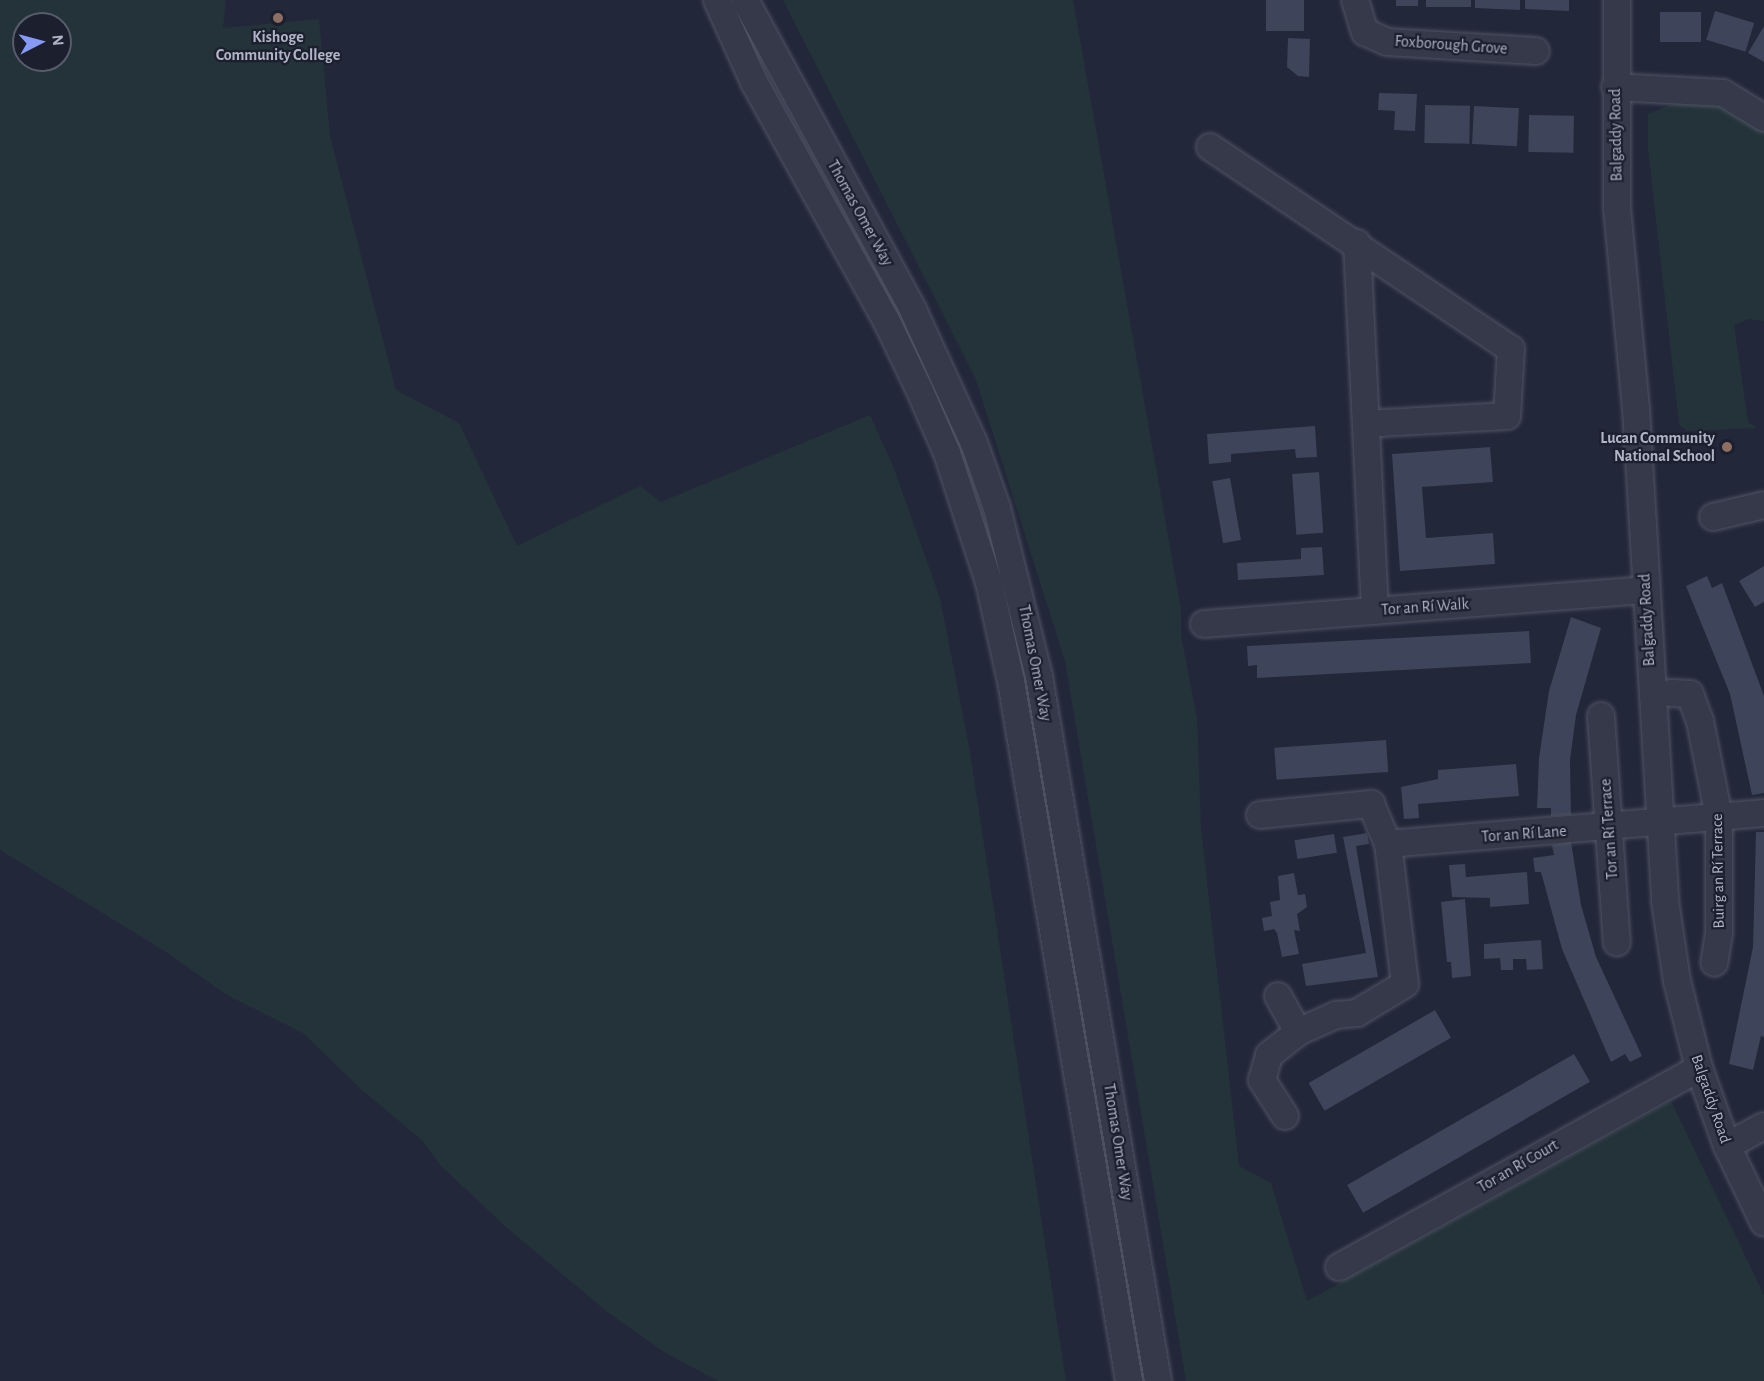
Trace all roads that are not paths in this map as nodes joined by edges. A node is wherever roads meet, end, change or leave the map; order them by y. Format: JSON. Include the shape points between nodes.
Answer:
{"nodes":[{"id":1,"x":717,"y":0,"type":"edge"},
{"id":2,"x":746,"y":0,"type":"edge"},
{"id":3,"x":1355,"y":0,"type":"edge"},
{"id":4,"x":1617,"y":0,"type":"edge"},
{"id":5,"x":1536,"y":51,"type":"dead end"},
{"id":6,"x":1615,"y":87,"type":"junction"},
{"id":7,"x":1764,"y":118,"type":"edge"},
{"id":8,"x":1210,"y":147,"type":"dead end"},
{"id":9,"x":1357,"y":243,"type":"junction"},
{"id":10,"x":1366,"y":424,"type":"junction"},
{"id":11,"x":1764,"y":505,"type":"edge"},
{"id":12,"x":1713,"y":517,"type":"dead end"},
{"id":13,"x":1645,"y":590,"type":"junction"},
{"id":14,"x":1375,"y":611,"type":"junction"},
{"id":15,"x":1204,"y":624,"type":"dead end"},
{"id":16,"x":1671,"y":693,"type":"dead end"},
{"id":17,"x":1601,"y":716,"type":"dead end"},
{"id":18,"x":1764,"y":813,"type":"edge"},
{"id":19,"x":1260,"y":815,"type":"dead end"},
{"id":20,"x":1719,"y":817,"type":"junction"},
{"id":21,"x":1659,"y":822,"type":"junction"},
{"id":22,"x":1608,"y":828,"type":"junction"},
{"id":23,"x":1388,"y":844,"type":"junction"},
{"id":24,"x":1617,"y":942,"type":"dead end"},
{"id":25,"x":1714,"y":963,"type":"dead end"},
{"id":26,"x":1278,"y":996,"type":"dead end"},
{"id":27,"x":1298,"y":1032,"type":"junction"},
{"id":28,"x":1699,"y":1068,"type":"junction"},
{"id":29,"x":1285,"y":1116,"type":"dead end"},
{"id":30,"x":1764,"y":1126,"type":"edge"},
{"id":31,"x":1727,"y":1146,"type":"junction"},
{"id":32,"x":1764,"y":1223,"type":"edge"},
{"id":33,"x":1339,"y":1267,"type":"dead end"},
{"id":34,"x":1129,"y":1381,"type":"edge"},
{"id":35,"x":1158,"y":1381,"type":"edge"}],
"edges":[{"from":1,"to":34,"type":"street","name":"Thomas Omer Way","via":[[754,82],[887,322],[920,391],[947,453],[986,571],[1011,681]]},
{"from":2,"to":35,"type":"street","name":"Thomas Omer Way","via":[[942,369],[974,443],[1000,519],[1039,676]]},
{"from":3,"to":5,"type":"street","name":"Foxborough Grove","via":[[1365,32],[1387,42]]},
{"from":4,"to":6,"type":"street","name":"Balgaddy Road"},
{"from":6,"to":7,"type":"street","via":[[1723,93]]},
{"from":6,"to":13,"type":"street","name":"Balgaddy Road","via":[[1617,208],[1636,408]]},
{"from":8,"to":9,"type":"street"},
{"from":9,"to":10,"type":"street"},
{"from":9,"to":10,"type":"street","via":[[1511,349],[1507,416]]},
{"from":10,"to":14,"type":"street"},
{"from":11,"to":12,"type":"street"},
{"from":13,"to":14,"type":"street","name":"Tor an Rí Walk"},
{"from":13,"to":21,"type":"street","name":"Balgaddy Road"},
{"from":14,"to":15,"type":"street","name":"Tor an Rí Walk"},
{"from":16,"to":20,"type":"street","name":"Buirg an Rí Terrace","via":[[1690,694],[1700,721]]},
{"from":17,"to":22,"type":"street","name":"Tor an Rí Terrace"},
{"from":18,"to":20,"type":"street","name":"Tor an Rí Lane"},
{"from":19,"to":23,"type":"street","via":[[1371,804]]},
{"from":20,"to":21,"type":"street","name":"Tor an Rí Lane"},
{"from":20,"to":25,"type":"street","name":"Buirg an Rí Terrace","via":[[1719,933]]},
{"from":21,"to":22,"type":"street","name":"Tor an Rí Lane"},
{"from":21,"to":28,"type":"street","name":"Balgaddy Road","via":[[1670,941]]},
{"from":22,"to":23,"type":"street","name":"Tor an Rí Lane"},
{"from":22,"to":24,"type":"street","name":"Tor an Rí Terrace"},
{"from":23,"to":27,"type":"street","via":[[1405,984],[1357,1013],[1336,1015]]},
{"from":26,"to":27,"type":"street"},
{"from":27,"to":29,"type":"street","via":[[1269,1055],[1262,1080]]},
{"from":28,"to":31,"type":"street","name":"Balgaddy Road"},
{"from":28,"to":33,"type":"street","name":"Tor an Rí Court"},
{"from":30,"to":31,"type":"street"},
{"from":31,"to":32,"type":"street","name":"Balgaddy Road"}]}
